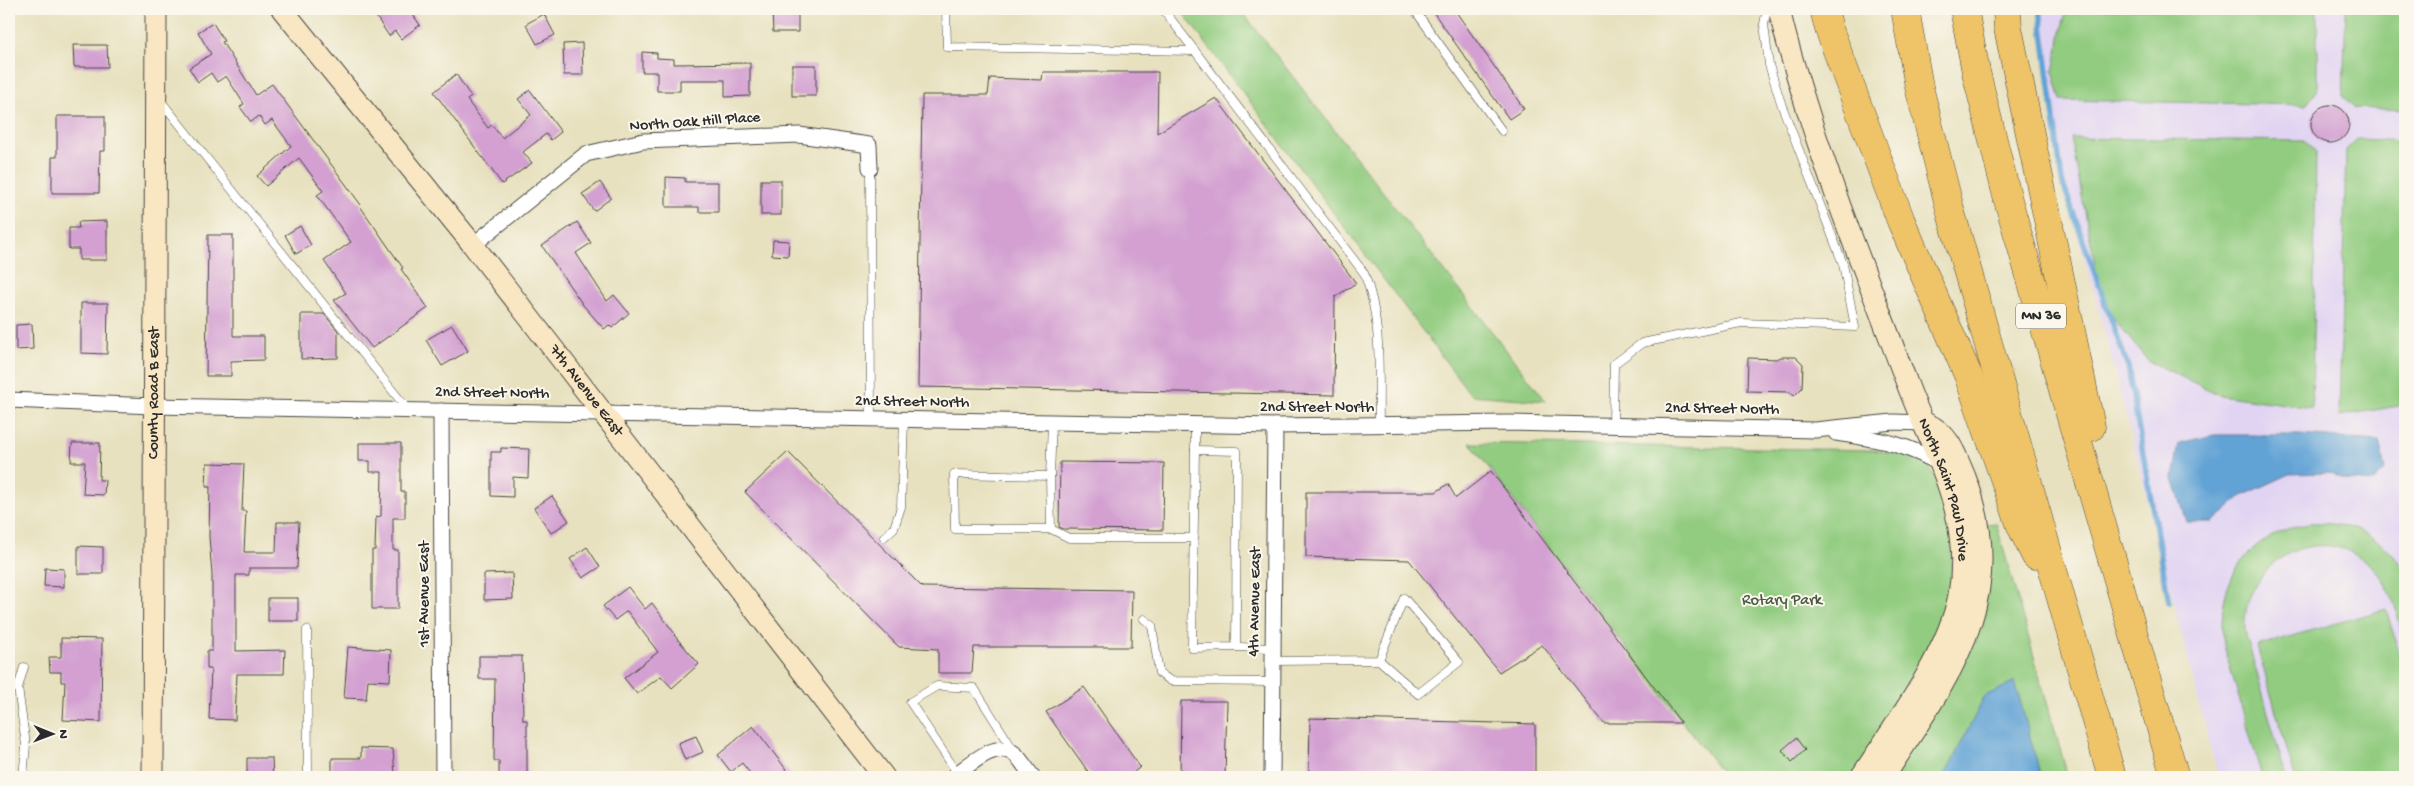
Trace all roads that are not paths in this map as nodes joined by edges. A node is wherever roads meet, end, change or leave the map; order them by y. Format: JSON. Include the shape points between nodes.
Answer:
{"nodes":[{"id":1,"x":156,"y":9,"type":"edge"},
{"id":2,"x":282,"y":9,"type":"edge"},
{"id":3,"x":946,"y":9,"type":"edge"},
{"id":4,"x":1163,"y":9,"type":"edge"},
{"id":5,"x":1414,"y":9,"type":"edge"},
{"id":6,"x":1767,"y":9,"type":"edge"},
{"id":7,"x":1779,"y":9,"type":"edge"},
{"id":8,"x":1824,"y":9,"type":"edge"},
{"id":9,"x":1905,"y":9,"type":"edge"},
{"id":10,"x":1964,"y":9,"type":"edge"},
{"id":11,"x":2007,"y":9,"type":"edge"},
{"id":12,"x":1195,"y":51,"type":"junction"},
{"id":13,"x":155,"y":94,"type":"junction"},
{"id":14,"x":1502,"y":131,"type":"dead end"},
{"id":15,"x":870,"y":168,"type":"joint"},
{"id":16,"x":473,"y":246,"type":"junction"},
{"id":17,"x":9,"y":400,"type":"edge"},
{"id":18,"x":154,"y":406,"type":"junction"},
{"id":19,"x":408,"y":410,"type":"junction"},
{"id":20,"x":441,"y":411,"type":"junction"},
{"id":21,"x":601,"y":414,"type":"junction"},
{"id":22,"x":871,"y":420,"type":"junction"},
{"id":23,"x":904,"y":420,"type":"junction"},
{"id":24,"x":1052,"y":423,"type":"junction"},
{"id":25,"x":1924,"y":423,"type":"junction"},
{"id":26,"x":1196,"y":425,"type":"junction"},
{"id":27,"x":1379,"y":425,"type":"junction"},
{"id":28,"x":1613,"y":425,"type":"junction"},
{"id":29,"x":1275,"y":426,"type":"junction"},
{"id":30,"x":1815,"y":430,"type":"junction"},
{"id":31,"x":1195,"y":450,"type":"junction"},
{"id":32,"x":1942,"y":465,"type":"junction"},
{"id":33,"x":1050,"y":476,"type":"junction"},
{"id":34,"x":1051,"y":529,"type":"junction"},
{"id":35,"x":884,"y":537,"type":"dead end"},
{"id":36,"x":1194,"y":538,"type":"junction"},
{"id":37,"x":1144,"y":619,"type":"dead end"},
{"id":38,"x":2129,"y":620,"type":"junction"},
{"id":39,"x":307,"y":630,"type":"dead end"},
{"id":40,"x":2073,"y":637,"type":"junction"},
{"id":41,"x":1236,"y":647,"type":"junction"},
{"id":42,"x":1273,"y":654,"type":"junction"},
{"id":43,"x":1379,"y":660,"type":"junction"},
{"id":44,"x":24,"y":667,"type":"dead end"},
{"id":45,"x":1272,"y":682,"type":"junction"},
{"id":46,"x":1015,"y":753,"type":"junction"},
{"id":47,"x":956,"y":776,"type":"edge"},
{"id":48,"x":23,"y":777,"type":"edge"},
{"id":49,"x":153,"y":777,"type":"edge"},
{"id":50,"x":308,"y":777,"type":"edge"},
{"id":51,"x":444,"y":777,"type":"edge"},
{"id":52,"x":884,"y":777,"type":"edge"},
{"id":53,"x":1033,"y":777,"type":"edge"},
{"id":54,"x":1272,"y":777,"type":"edge"},
{"id":55,"x":1861,"y":777,"type":"edge"},
{"id":56,"x":1884,"y":777,"type":"edge"},
{"id":57,"x":2112,"y":777,"type":"edge"},
{"id":58,"x":2175,"y":777,"type":"edge"}],
"edges":[{"from":1,"to":13,"type":"street","name":"County Road B East"},
{"from":2,"to":16,"type":"street","name":"7th Avenue East"},
{"from":3,"to":12,"type":"lane","via":[[947,47]]},
{"from":4,"to":12,"type":"lane"},
{"from":5,"to":14,"type":"lane"},
{"from":6,"to":28,"type":"lane","via":[[1764,24],[1769,65],[1843,264],[1855,327],[1741,323],[1642,343],[1614,364]]},
{"from":7,"to":25,"type":"street","via":[[1822,157]]},
{"from":8,"to":40,"type":"highway","via":[[1901,221],[1968,374],[2021,526]]},
{"from":9,"to":40,"type":"highway","via":[[1919,87],[1948,203]]},
{"from":10,"to":38,"type":"highway","number":"MN 36","via":[[2008,200]]},
{"from":11,"to":38,"type":"highway","via":[[2013,55]]},
{"from":12,"to":27,"type":"lane","via":[[1364,272],[1371,290],[1378,345]]},
{"from":13,"to":18,"type":"street","name":"County Road B East"},
{"from":13,"to":19,"type":"lane"},
{"from":15,"to":16,"type":"street","name":"North Oak Hill Place","via":[[869,144],[799,135],[643,141],[586,154]]},
{"from":15,"to":22,"type":"lane"},
{"from":16,"to":21,"type":"street","name":"7th Avenue East"},
{"from":17,"to":18,"type":"street","name":"2nd Street North"},
{"from":18,"to":19,"type":"street","name":"2nd Street North"},
{"from":18,"to":49,"type":"street","name":"County Road B East"},
{"from":19,"to":20,"type":"street","name":"2nd Street North"},
{"from":20,"to":21,"type":"street","name":"2nd Street North"},
{"from":20,"to":51,"type":"street","name":"1st Avenue East"},
{"from":21,"to":22,"type":"street","name":"2nd Street North"},
{"from":21,"to":52,"type":"street","name":"7th Avenue East"},
{"from":22,"to":23,"type":"street","name":"2nd Street North"},
{"from":23,"to":24,"type":"street","name":"2nd Street North"},
{"from":23,"to":35,"type":"lane","via":[[902,507],[894,528]]},
{"from":24,"to":26,"type":"street","name":"2nd Street North"},
{"from":24,"to":33,"type":"lane"},
{"from":25,"to":30,"type":"street","name":"2nd Street North","via":[[1893,422]]},
{"from":25,"to":32,"type":"street","name":"North Saint Paul Drive"},
{"from":25,"to":56,"type":"street","name":"North Saint Paul Drive","via":[[1938,429],[1952,447],[1976,512],[1980,540],[1978,597],[1972,622],[1952,671]]},
{"from":26,"to":29,"type":"street","name":"2nd Street North"},
{"from":26,"to":31,"type":"lane"},
{"from":27,"to":28,"type":"street","name":"2nd Street North"},
{"from":27,"to":29,"type":"street","name":"2nd Street North"},
{"from":28,"to":30,"type":"street","name":"2nd Street North"},
{"from":29,"to":42,"type":"street","name":"4th Avenue East"},
{"from":30,"to":32,"type":"street","name":"2nd Street North","via":[[1896,443]]},
{"from":31,"to":36,"type":"lane"},
{"from":31,"to":41,"type":"lane","via":[[1237,451]]},
{"from":32,"to":55,"type":"street","name":"North Saint Paul Drive","via":[[1959,517],[1962,542],[1959,596],[1945,640],[1934,661]]},
{"from":33,"to":34,"type":"lane"},
{"from":33,"to":34,"type":"lane","via":[[954,474],[955,529]]},
{"from":34,"to":36,"type":"lane","via":[[1070,538]]},
{"from":36,"to":41,"type":"lane","via":[[1192,648]]},
{"from":37,"to":45,"type":"lane","via":[[1152,625],[1159,672],[1171,681]]},
{"from":38,"to":58,"type":"highway","number":"MN 36"},
{"from":39,"to":50,"type":"lane"},
{"from":40,"to":57,"type":"highway"},
{"from":41,"to":42,"type":"lane"},
{"from":42,"to":43,"type":"lane"},
{"from":42,"to":45,"type":"street","name":"4th Avenue East"},
{"from":43,"to":43,"type":"lane","via":[[1418,694],[1458,662],[1404,598]]},
{"from":44,"to":48,"type":"lane","via":[[18,688],[26,745]]},
{"from":45,"to":54,"type":"street","name":"4th Avenue East"},
{"from":46,"to":47,"type":"street","via":[[998,749],[981,756]]},
{"from":46,"to":47,"type":"lane","via":[[974,688],[937,686],[910,702]]},
{"from":46,"to":53,"type":"street"}]}
